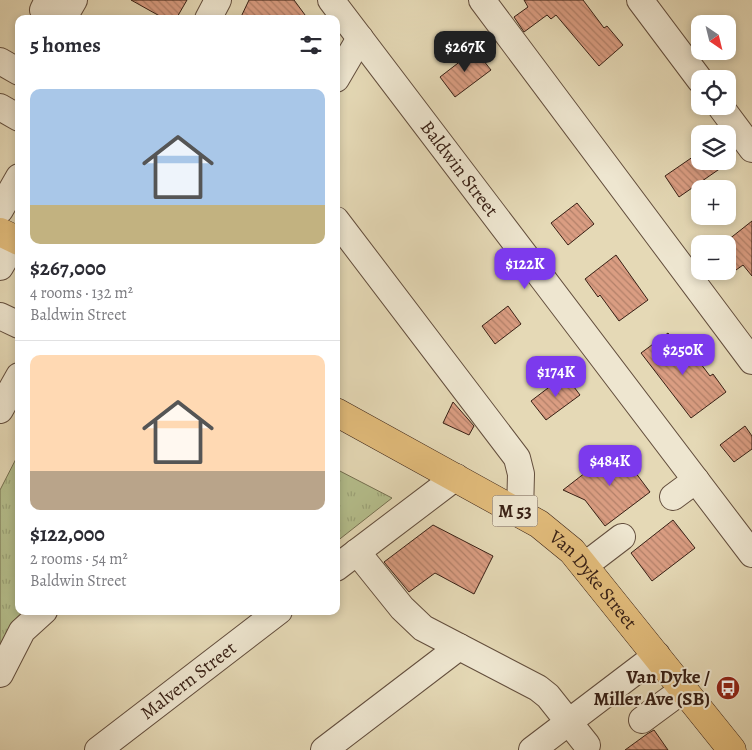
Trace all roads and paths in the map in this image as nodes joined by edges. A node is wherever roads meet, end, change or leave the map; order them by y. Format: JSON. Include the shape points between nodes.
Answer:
{"nodes":[{"id":1,"x":74,"y":0,"type":"edge"},
{"id":2,"x":218,"y":0,"type":"edge"},
{"id":3,"x":482,"y":0,"type":"edge"},
{"id":4,"x":640,"y":0,"type":"edge"},
{"id":5,"x":340,"y":4,"type":"edge"},
{"id":6,"x":51,"y":14,"type":"edge"},
{"id":7,"x":210,"y":15,"type":"edge"},
{"id":8,"x":360,"y":38,"type":"junction"},
{"id":9,"x":692,"y":70,"type":"edge"},
{"id":10,"x":340,"y":72,"type":"edge"},
{"id":11,"x":0,"y":107,"type":"edge"},
{"id":12,"x":728,"y":115,"type":"edge"},
{"id":13,"x":15,"y":116,"type":"edge"},
{"id":14,"x":748,"y":136,"type":"edge"},
{"id":15,"x":15,"y":184,"type":"edge"},
{"id":16,"x":0,"y":210,"type":"edge"},
{"id":17,"x":340,"y":225,"type":"edge"},
{"id":18,"x":12,"y":238,"type":"edge"},
{"id":19,"x":0,"y":267,"type":"edge"},
{"id":20,"x":0,"y":316,"type":"edge"},
{"id":21,"x":15,"y":323,"type":"edge"},
{"id":22,"x":752,"y":361,"type":"edge"},
{"id":23,"x":15,"y":383,"type":"edge"},
{"id":24,"x":0,"y":409,"type":"edge"},
{"id":25,"x":340,"y":414,"type":"edge"},
{"id":26,"x":456,"y":477,"type":"junction"},
{"id":27,"x":696,"y":480,"type":"junction"},
{"id":28,"x":673,"y":497,"type":"dead end"},
{"id":29,"x":520,"y":513,"type":"junction"},
{"id":30,"x":622,"y":537,"type":"dead end"},
{"id":31,"x":358,"y":552,"type":"junction"},
{"id":32,"x":752,"y":554,"type":"edge"},
{"id":33,"x":340,"y":565,"type":"edge"},
{"id":34,"x":584,"y":566,"type":"junction"},
{"id":35,"x":40,"y":615,"type":"edge"},
{"id":36,"x":274,"y":615,"type":"edge"},
{"id":37,"x":459,"y":647,"type":"junction"},
{"id":38,"x":656,"y":655,"type":"junction"},
{"id":39,"x":0,"y":674,"type":"edge"},
{"id":40,"x":684,"y":689,"type":"junction"},
{"id":41,"x":642,"y":720,"type":"dead end"},
{"id":42,"x":569,"y":721,"type":"junction"},
{"id":43,"x":587,"y":745,"type":"dead end"},
{"id":44,"x":98,"y":750,"type":"edge"},
{"id":45,"x":324,"y":750,"type":"edge"},
{"id":46,"x":532,"y":750,"type":"edge"},
{"id":47,"x":732,"y":750,"type":"edge"}],
"edges":[{"from":1,"to":6,"type":"street"},
{"from":2,"to":7,"type":"street"},
{"from":3,"to":22,"type":"street"},
{"from":4,"to":9,"type":"street"},
{"from":5,"to":8,"type":"street","name":"Baldwin Street"},
{"from":8,"to":10,"type":"street"},
{"from":8,"to":27,"type":"street","name":"Baldwin Street"},
{"from":11,"to":13,"type":"street"},
{"from":12,"to":14,"type":"street"},
{"from":15,"to":16,"type":"street"},
{"from":17,"to":29,"type":"street","via":[[517,458],[521,474]]},
{"from":18,"to":19,"type":"street"},
{"from":20,"to":21,"type":"street"},
{"from":23,"to":24,"type":"street"},
{"from":25,"to":26,"type":"main road","name":"Van Dyke Street","number":"M 53"},
{"from":26,"to":29,"type":"main road","name":"Van Dyke Street","number":"M 53"},
{"from":26,"to":31,"type":"street"},
{"from":27,"to":28,"type":"street"},
{"from":27,"to":32,"type":"street","name":"Baldwin Street"},
{"from":29,"to":34,"type":"main road","name":"Van Dyke Street","number":"M 53","via":[[556,537]]},
{"from":30,"to":34,"type":"street"},
{"from":31,"to":33,"type":"street"},
{"from":31,"to":37,"type":"street","via":[[402,608],[423,628]]},
{"from":34,"to":38,"type":"main road","name":"Van Dyke Street","number":"M 53"},
{"from":35,"to":39,"type":"street","via":[[22,631]]},
{"from":36,"to":44,"type":"street","name":"Malvern Street"},
{"from":37,"to":42,"type":"street","via":[[538,688]]},
{"from":37,"to":45,"type":"street"},
{"from":38,"to":40,"type":"main road","name":"Van Dyke Street","number":"M 53"},
{"from":38,"to":42,"type":"street"},
{"from":40,"to":41,"type":"street"},
{"from":40,"to":47,"type":"main road","name":"Van Dyke Street","number":"M 53"},
{"from":42,"to":43,"type":"street"},
{"from":42,"to":46,"type":"street"}]}
